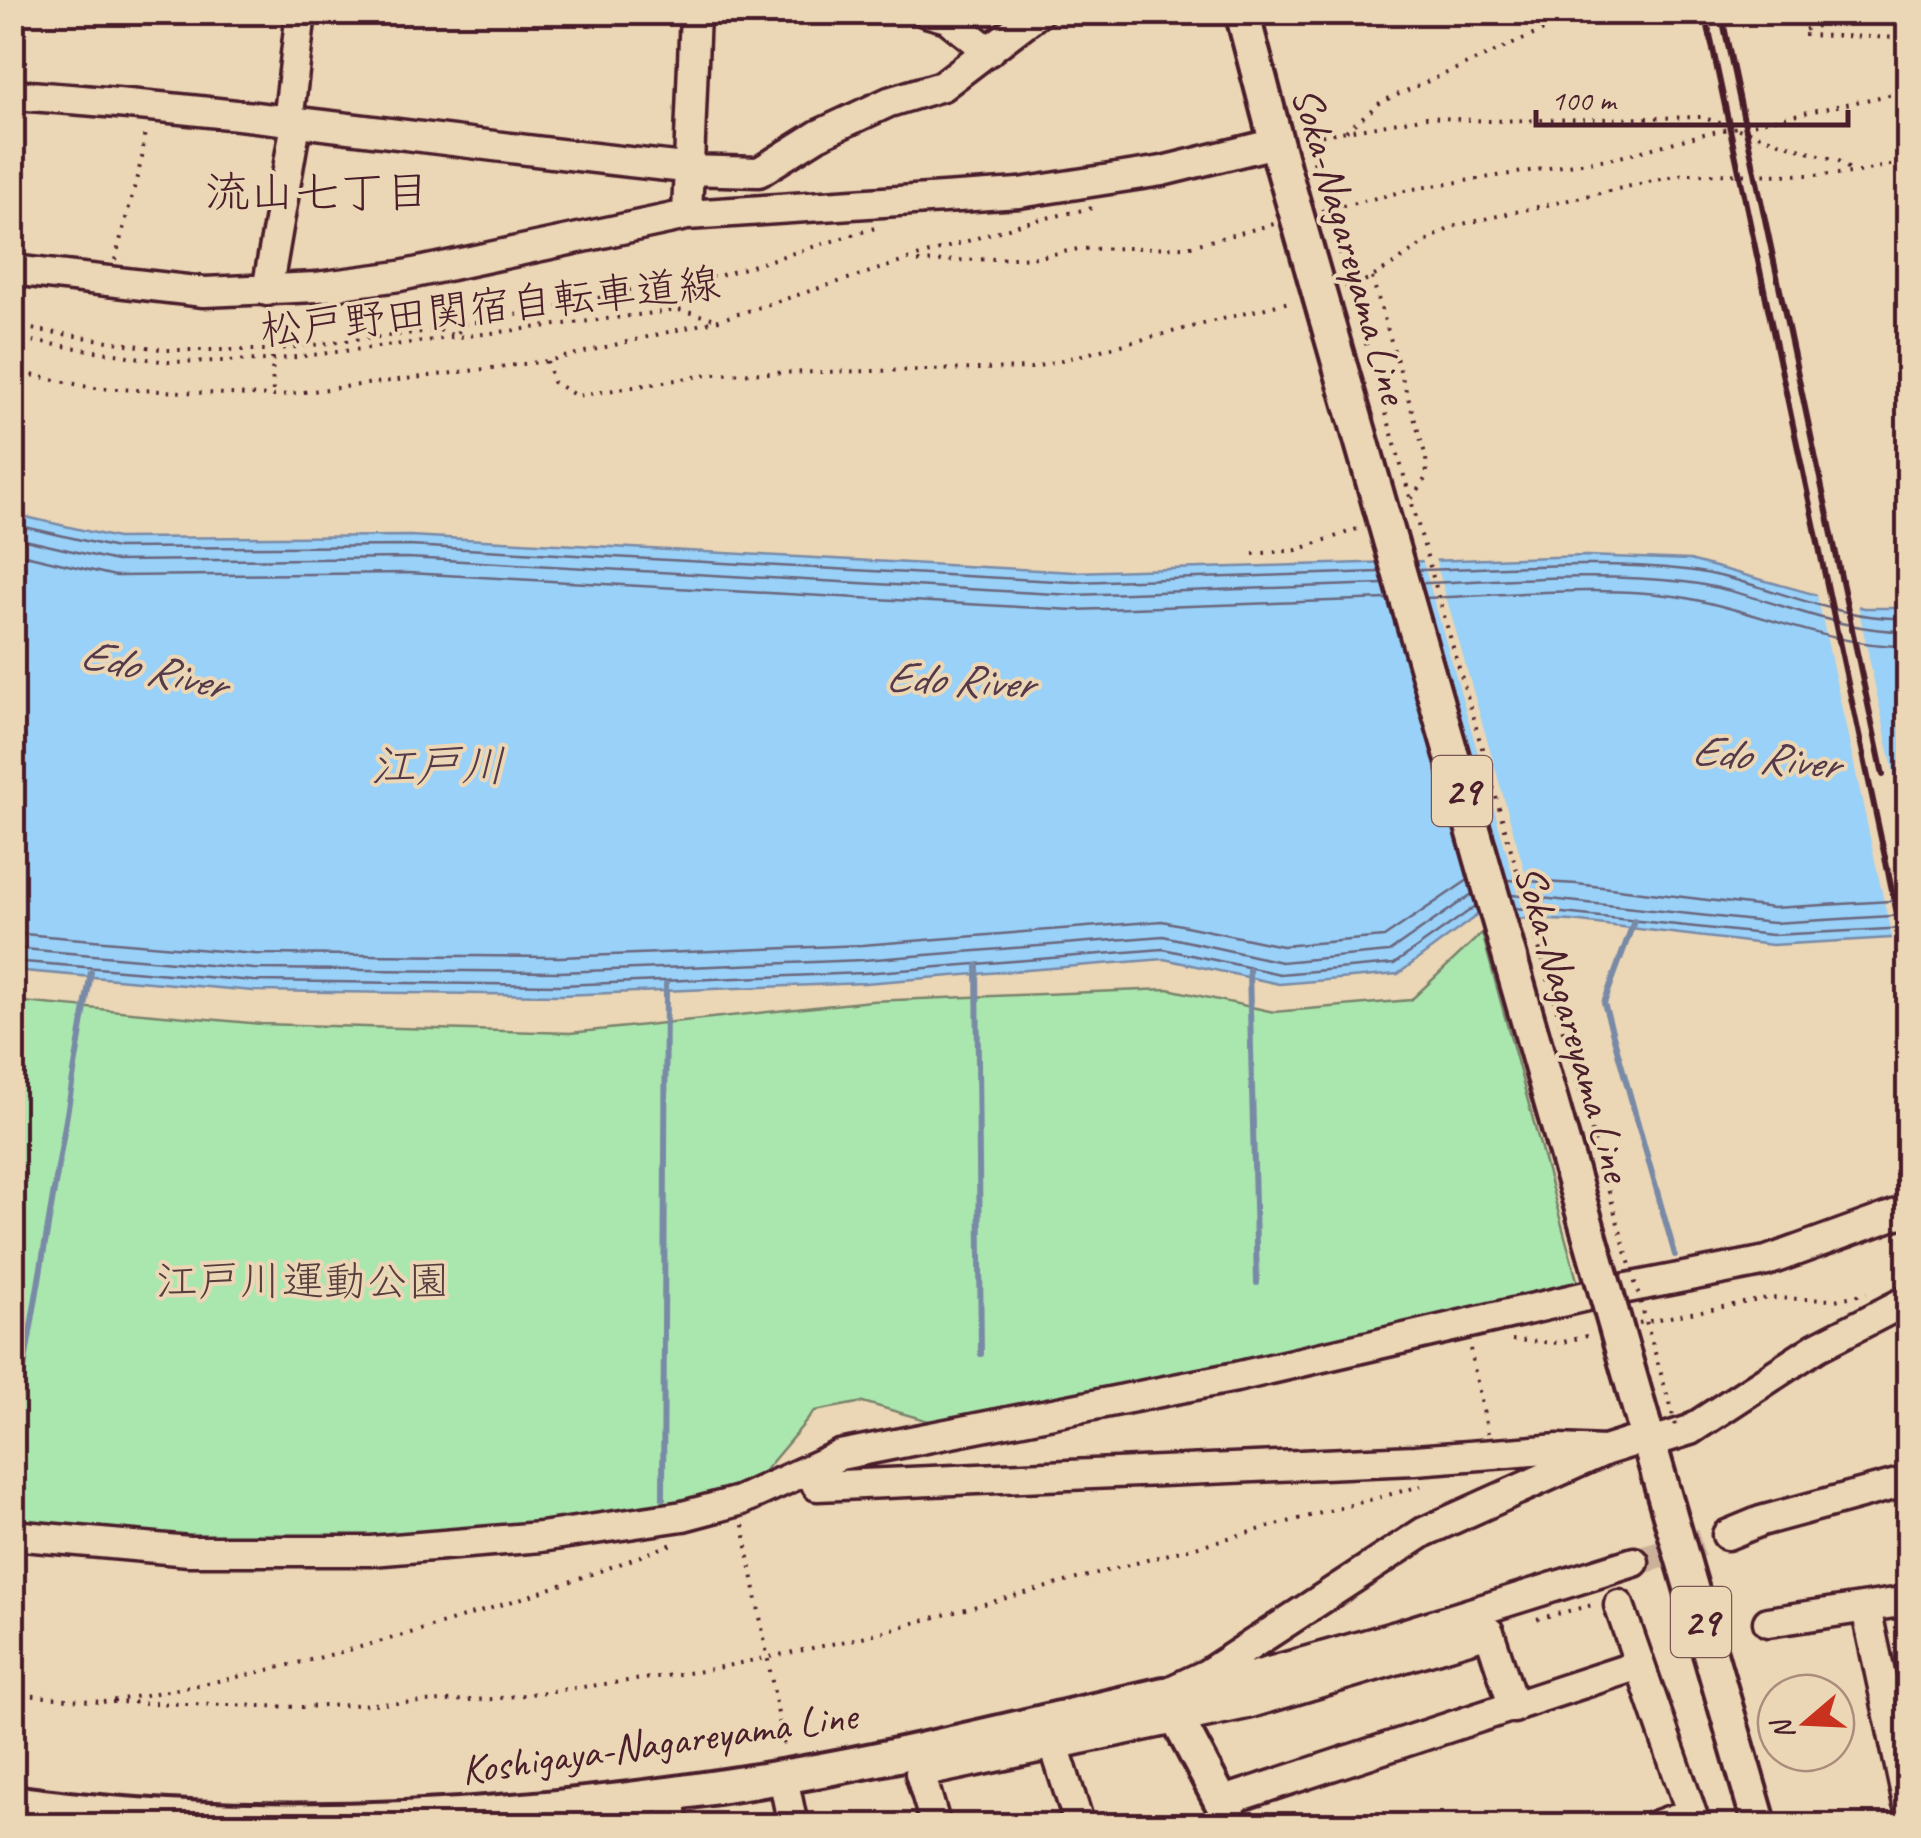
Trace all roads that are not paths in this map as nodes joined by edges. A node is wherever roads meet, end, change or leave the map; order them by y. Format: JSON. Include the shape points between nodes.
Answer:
{"nodes":[{"id":1,"x":301,"y":12,"type":"edge"},
{"id":2,"x":695,"y":12,"type":"edge"},
{"id":3,"x":1039,"y":12,"type":"edge"},
{"id":4,"x":1242,"y":12,"type":"edge"},
{"id":5,"x":939,"y":14,"type":"edge"},
{"id":6,"x":989,"y":51,"type":"junction"},
{"id":7,"x":12,"y":94,"type":"edge"},
{"id":8,"x":292,"y":123,"type":"junction"},
{"id":9,"x":1290,"y":153,"type":"junction"},
{"id":10,"x":686,"y":169,"type":"junction"},
{"id":11,"x":687,"y":216,"type":"junction"},
{"id":12,"x":12,"y":270,"type":"edge"},
{"id":13,"x":273,"y":297,"type":"junction"},
{"id":14,"x":1908,"y":1210,"type":"edge"},
{"id":15,"x":1908,"y":1300,"type":"edge"},
{"id":16,"x":1654,"y":1433,"type":"junction"},
{"id":17,"x":1604,"y":1451,"type":"junction"},
{"id":18,"x":810,"y":1470,"type":"junction"},
{"id":19,"x":1908,"y":1481,"type":"edge"},
{"id":20,"x":12,"y":1534,"type":"edge"},
{"id":21,"x":1727,"y":1535,"type":"tunnel mouth"},
{"id":22,"x":1634,"y":1562,"type":"tunnel mouth"},
{"id":23,"x":1908,"y":1601,"type":"edge"},
{"id":24,"x":1618,"y":1605,"type":"road end"},
{"id":25,"x":1866,"y":1608,"type":"junction"},
{"id":26,"x":1768,"y":1622,"type":"dead end"},
{"id":27,"x":1639,"y":1665,"type":"junction"},
{"id":28,"x":1169,"y":1704,"type":"junction"},
{"id":29,"x":1514,"y":1708,"type":"junction"},
{"id":30,"x":1054,"y":1746,"type":"junction"},
{"id":31,"x":786,"y":1777,"type":"junction"},
{"id":32,"x":12,"y":1802,"type":"edge"},
{"id":33,"x":1908,"y":1804,"type":"edge"},
{"id":34,"x":672,"y":1809,"type":"edge"},
{"id":35,"x":1227,"y":1814,"type":"edge"},
{"id":36,"x":506,"y":1817,"type":"edge"},
{"id":37,"x":1694,"y":1819,"type":"edge"},
{"id":38,"x":159,"y":1821,"type":"edge"},
{"id":39,"x":329,"y":1823,"type":"edge"},
{"id":40,"x":793,"y":1826,"type":"edge"},
{"id":41,"x":936,"y":1826,"type":"edge"},
{"id":42,"x":1080,"y":1826,"type":"edge"},
{"id":43,"x":1655,"y":1826,"type":"edge"},
{"id":44,"x":1760,"y":1826,"type":"edge"}],
"edges":[{"from":1,"to":8,"type":"street"},
{"from":2,"to":10,"type":"street"},
{"from":3,"to":6,"type":"street"},
{"from":4,"to":9,"type":"main road","name":"Soka-Nagareyama Line","number":"29"},
{"from":5,"to":6,"type":"street"},
{"from":6,"to":10,"type":"street","via":[[942,86],[818,135],[759,172]]},
{"from":7,"to":8,"type":"street","via":[[148,103]]},
{"from":8,"to":10,"type":"street"},
{"from":8,"to":13,"type":"street"},
{"from":9,"to":11,"type":"street","via":[[1019,193]]},
{"from":9,"to":16,"type":"main road","name":"Soka-Nagareyama Line","number":"29","bridge":true},
{"from":10,"to":11,"type":"street"},
{"from":11,"to":13,"type":"street"},
{"from":12,"to":13,"type":"street"},
{"from":14,"to":18,"type":"street","via":[[1767,1260],[1236,1377],[877,1446]]},
{"from":15,"to":16,"type":"street","via":[[1817,1347],[1727,1408]]},
{"from":16,"to":17,"type":"street"},
{"from":16,"to":44,"type":"main road","name":"Soka-Nagareyama Line","number":"29"},
{"from":17,"to":18,"type":"street","via":[[818,1486]]},
{"from":17,"to":28,"type":"street","via":[[1424,1532]]},
{"from":18,"to":20,"type":"street","via":[[684,1516],[446,1546],[205,1552]]},
{"from":19,"to":21,"type":"street"},
{"from":22,"to":28,"type":"street"},
{"from":23,"to":25,"type":"street"},
{"from":24,"to":27,"type":"street"},
{"from":25,"to":26,"type":"street"},
{"from":25,"to":33,"type":"street"},
{"from":27,"to":29,"type":"street"},
{"from":27,"to":37,"type":"street"},
{"from":28,"to":29,"type":"street","via":[[1247,1704],[1489,1632]]},
{"from":28,"to":30,"type":"street"},
{"from":28,"to":31,"type":"main road","name":"Koshigaya-Nagareyama Line"},
{"from":28,"to":35,"type":"main road"},
{"from":29,"to":35,"type":"street"},
{"from":30,"to":41,"type":"street","via":[[920,1773]]},
{"from":30,"to":42,"type":"street"},
{"from":31,"to":34,"type":"main road","name":"Koshigaya-Nagareyama Line"},
{"from":31,"to":40,"type":"street"},
{"from":32,"to":38,"type":"main road","name":"Koshigaya-Nagareyama Line"},
{"from":34,"to":36,"type":"main road","name":"Koshigaya-Nagareyama Line"},
{"from":36,"to":39,"type":"main road","name":"Koshigaya-Nagareyama Line"},
{"from":37,"to":43,"type":"street"},
{"from":38,"to":39,"type":"main road","name":"Koshigaya-Nagareyama Line"}]}
